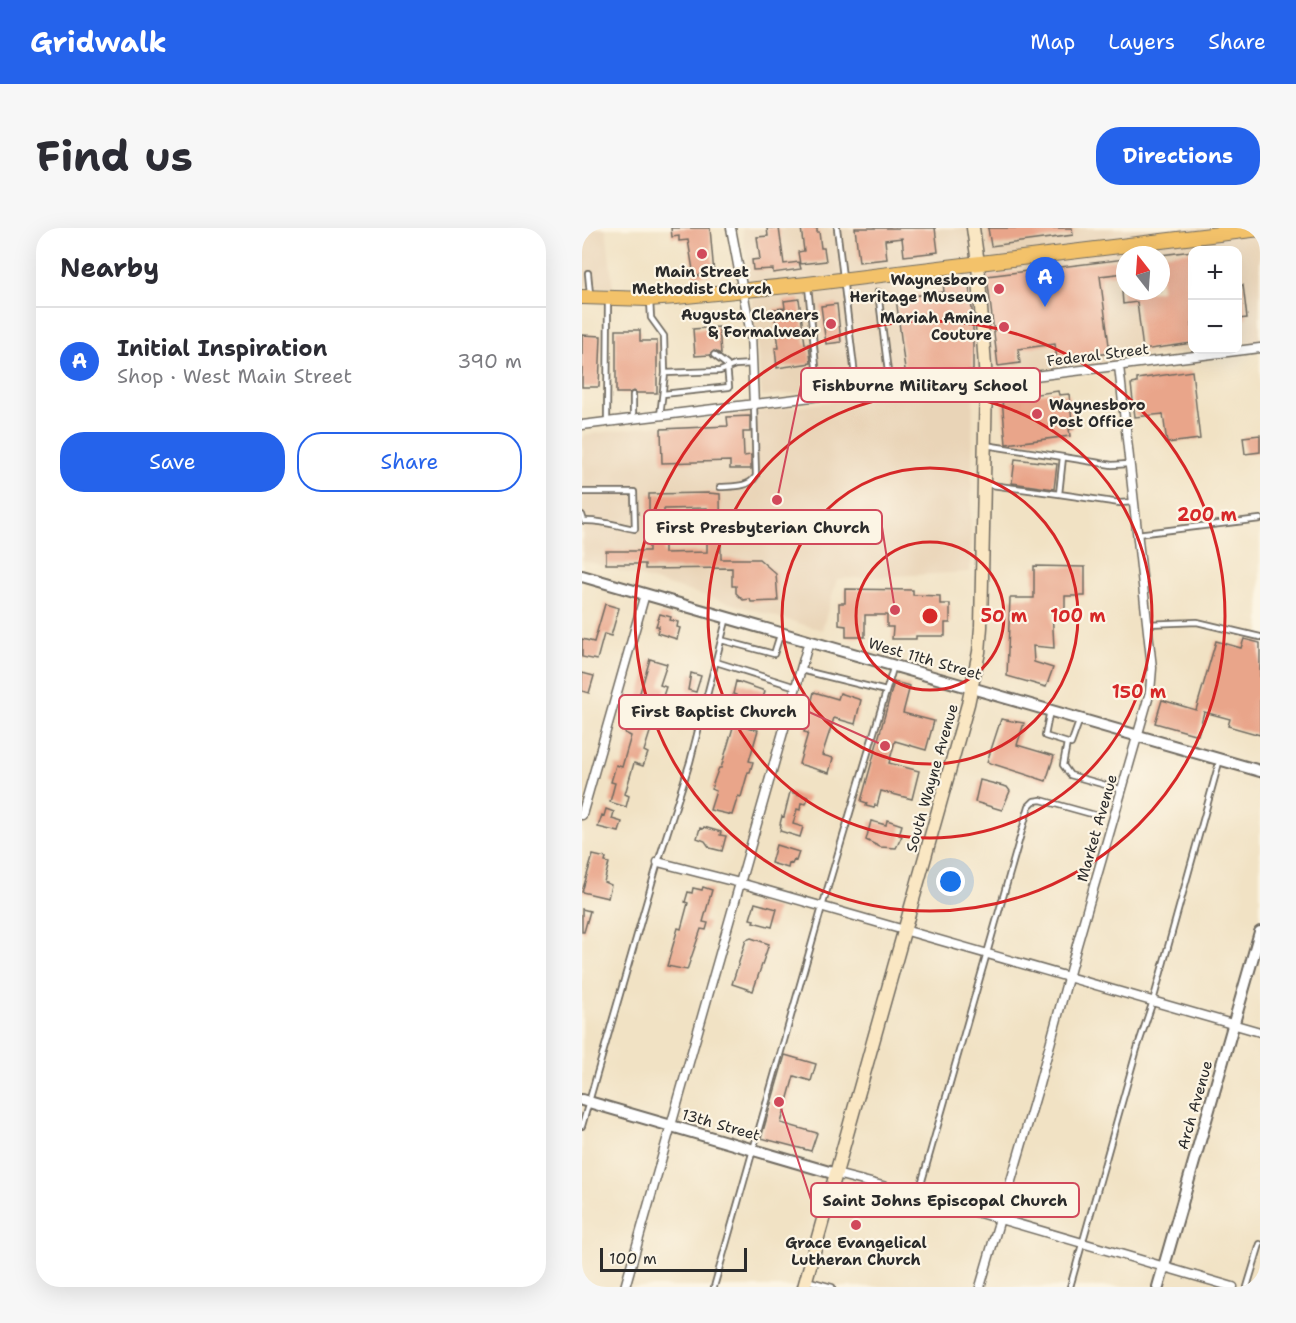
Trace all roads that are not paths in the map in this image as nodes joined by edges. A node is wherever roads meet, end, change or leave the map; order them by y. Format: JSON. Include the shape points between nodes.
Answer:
{"nodes":[{"id":1,"x":731,"y":228,"type":"edge"},
{"id":2,"x":837,"y":228,"type":"edge"},
{"id":3,"x":973,"y":228,"type":"edge"},
{"id":4,"x":1260,"y":229,"type":"edge"},
{"id":5,"x":978,"y":263,"type":"junction"},
{"id":6,"x":588,"y":273,"type":"dead end"},
{"id":7,"x":843,"y":279,"type":"junction"},
{"id":8,"x":807,"y":284,"type":"junction"},
{"id":9,"x":743,"y":290,"type":"junction"},
{"id":10,"x":878,"y":292,"type":"dead end"},
{"id":11,"x":586,"y":297,"type":"edge"},
{"id":12,"x":608,"y":298,"type":"junction"},
{"id":13,"x":650,"y":299,"type":"junction"},
{"id":14,"x":1260,"y":348,"type":"edge"},
{"id":15,"x":714,"y":356,"type":"dead end"},
{"id":16,"x":753,"y":364,"type":"junction"},
{"id":17,"x":1119,"y":366,"type":"junction"},
{"id":18,"x":728,"y":367,"type":"junction"},
{"id":19,"x":665,"y":373,"type":"junction"},
{"id":20,"x":986,"y":382,"type":"junction"},
{"id":21,"x":890,"y":388,"type":"junction"},
{"id":22,"x":857,"y":392,"type":"junction"},
{"id":23,"x":663,"y":394,"type":"junction"},
{"id":24,"x":633,"y":395,"type":"dead end"},
{"id":25,"x":819,"y":397,"type":"junction"},
{"id":26,"x":754,"y":405,"type":"junction"},
{"id":27,"x":660,"y":416,"type":"junction"},
{"id":28,"x":633,"y":419,"type":"junction"},
{"id":29,"x":607,"y":422,"type":"junction"},
{"id":30,"x":582,"y":425,"type":"edge"},
{"id":31,"x":985,"y":445,"type":"junction"},
{"id":32,"x":1063,"y":457,"type":"junction"},
{"id":33,"x":1130,"y":464,"type":"junction"},
{"id":34,"x":984,"y":484,"type":"junction"},
{"id":35,"x":720,"y":487,"type":"dead end"},
{"id":36,"x":582,"y":492,"type":"edge"},
{"id":37,"x":1059,"y":495,"type":"junction"},
{"id":38,"x":1133,"y":502,"type":"junction"},
{"id":39,"x":582,"y":515,"type":"edge"},
{"id":40,"x":1260,"y":519,"type":"edge"},
{"id":41,"x":1137,"y":534,"type":"junction"},
{"id":42,"x":582,"y":576,"type":"edge"},
{"id":43,"x":645,"y":594,"type":"junction"},
{"id":44,"x":727,"y":617,"type":"junction"},
{"id":45,"x":1146,"y":624,"type":"junction"},
{"id":46,"x":781,"y":633,"type":"junction"},
{"id":47,"x":1260,"y":637,"type":"edge"},
{"id":48,"x":721,"y":640,"type":"junction"},
{"id":49,"x":809,"y":641,"type":"junction"},
{"id":50,"x":716,"y":662,"type":"junction"},
{"id":51,"x":894,"y":665,"type":"junction"},
{"id":52,"x":801,"y":670,"type":"junction"},
{"id":53,"x":796,"y":687,"type":"junction"},
{"id":54,"x":973,"y":688,"type":"junction"},
{"id":55,"x":886,"y":692,"type":"junction"},
{"id":56,"x":1050,"y":710,"type":"junction"},
{"id":57,"x":1080,"y":719,"type":"junction"},
{"id":58,"x":1138,"y":736,"type":"junction"},
{"id":59,"x":1067,"y":743,"type":"junction"},
{"id":60,"x":1220,"y":759,"type":"junction"},
{"id":61,"x":1260,"y":771,"type":"edge"},
{"id":62,"x":1123,"y":790,"type":"junction"},
{"id":63,"x":582,"y":815,"type":"edge"},
{"id":64,"x":1095,"y":815,"type":"dead end"},
{"id":65,"x":658,"y":862,"type":"junction"},
{"id":66,"x":740,"y":883,"type":"junction"},
{"id":67,"x":822,"y":907,"type":"junction"},
{"id":68,"x":904,"y":931,"type":"junction"},
{"id":69,"x":1260,"y":932,"type":"edge"},
{"id":70,"x":987,"y":954,"type":"junction"},
{"id":71,"x":1068,"y":977,"type":"junction"},
{"id":72,"x":1153,"y":1001,"type":"junction"},
{"id":73,"x":1233,"y":1025,"type":"junction"},
{"id":74,"x":1260,"y":1032,"type":"edge"},
{"id":75,"x":585,"y":1101,"type":"edge"},
{"id":76,"x":582,"y":1126,"type":"edge"},
{"id":77,"x":671,"y":1126,"type":"junction"},
{"id":78,"x":754,"y":1150,"type":"junction"},
{"id":79,"x":836,"y":1174,"type":"junction"},
{"id":80,"x":918,"y":1195,"type":"junction"},
{"id":81,"x":999,"y":1219,"type":"junction"},
{"id":82,"x":1083,"y":1243,"type":"junction"},
{"id":83,"x":1260,"y":1244,"type":"edge"},
{"id":84,"x":1164,"y":1267,"type":"junction"},
{"id":85,"x":805,"y":1284,"type":"edge"},
{"id":86,"x":625,"y":1287,"type":"edge"},
{"id":87,"x":714,"y":1287,"type":"edge"},
{"id":88,"x":832,"y":1287,"type":"edge"},
{"id":89,"x":980,"y":1287,"type":"edge"},
{"id":90,"x":1070,"y":1287,"type":"edge"},
{"id":91,"x":1158,"y":1287,"type":"edge"},
{"id":92,"x":1233,"y":1287,"type":"edge"},
{"id":93,"x":1247,"y":1287,"type":"edge"}],
"edges":[{"from":1,"to":9,"type":"street"},
{"from":2,"to":7,"type":"lane"},
{"from":3,"to":5,"type":"main road","name":"South Wayne Avenue"},
{"from":4,"to":5,"type":"main road"},
{"from":5,"to":7,"type":"main road"},
{"from":5,"to":20,"type":"main road","name":"South Wayne Avenue"},
{"from":6,"to":11,"type":"lane"},
{"from":7,"to":8,"type":"main road"},
{"from":7,"to":22,"type":"lane"},
{"from":8,"to":9,"type":"main road"},
{"from":8,"to":25,"type":"lane"},
{"from":9,"to":13,"type":"main road"},
{"from":9,"to":16,"type":"street"},
{"from":10,"to":21,"type":"lane"},
{"from":11,"to":12,"type":"main road"},
{"from":12,"to":13,"type":"main road"},
{"from":12,"to":29,"type":"lane"},
{"from":13,"to":19,"type":"lane","via":[[651,318],[664,336]]},
{"from":14,"to":17,"type":"street","name":"Federal Street"},
{"from":15,"to":18,"type":"lane"},
{"from":16,"to":18,"type":"lane"},
{"from":16,"to":26,"type":"street"},
{"from":17,"to":20,"type":"street","name":"Federal Street"},
{"from":17,"to":33,"type":"street","name":"Market Avenue"},
{"from":18,"to":19,"type":"lane","via":[[720,371]]},
{"from":18,"to":23,"type":"lane","via":[[729,387]]},
{"from":19,"to":23,"type":"lane"},
{"from":20,"to":21,"type":"street","name":"Federal Street"},
{"from":20,"to":31,"type":"main road","name":"South Wayne Avenue"},
{"from":21,"to":22,"type":"street","name":"Federal Street"},
{"from":22,"to":25,"type":"street","name":"Federal Street"},
{"from":23,"to":27,"type":"lane"},
{"from":24,"to":28,"type":"lane"},
{"from":25,"to":26,"type":"street","name":"Federal Street"},
{"from":26,"to":27,"type":"street","name":"Federal Street"},
{"from":26,"to":35,"type":"lane","via":[[755,479],[747,484]]},
{"from":27,"to":28,"type":"street","name":"Federal Street"},
{"from":28,"to":29,"type":"street","name":"Federal Street"},
{"from":29,"to":30,"type":"street","name":"Federal Street"},
{"from":31,"to":32,"type":"lane"},
{"from":31,"to":34,"type":"main road","name":"South Wayne Avenue"},
{"from":32,"to":33,"type":"lane"},
{"from":32,"to":37,"type":"lane"},
{"from":33,"to":38,"type":"street","name":"Market Avenue"},
{"from":34,"to":37,"type":"lane"},
{"from":34,"to":54,"type":"main road","name":"South Wayne Avenue","via":[[981,627]]},
{"from":36,"to":39,"type":"lane","via":[[634,492],[635,528],[602,520],[585,521]]},
{"from":37,"to":38,"type":"lane"},
{"from":38,"to":41,"type":"street","name":"Market Avenue"},
{"from":40,"to":41,"type":"lane"},
{"from":41,"to":45,"type":"street","name":"Market Avenue"},
{"from":42,"to":43,"type":"street","name":"West 11th Street"},
{"from":43,"to":44,"type":"street","name":"West 11th Street"},
{"from":43,"to":63,"type":"street"},
{"from":44,"to":46,"type":"street","name":"West 11th Street"},
{"from":44,"to":48,"type":"lane"},
{"from":45,"to":47,"type":"lane","via":[[1197,622]]},
{"from":45,"to":58,"type":"street","name":"Market Avenue","via":[[1152,680]]},
{"from":46,"to":48,"type":"lane","via":[[774,654]]},
{"from":46,"to":49,"type":"street","name":"West 11th Street"},
{"from":48,"to":50,"type":"lane"},
{"from":49,"to":51,"type":"street","name":"West 11th Street"},
{"from":49,"to":52,"type":"street"},
{"from":50,"to":53,"type":"lane"},
{"from":50,"to":65,"type":"lane"},
{"from":51,"to":54,"type":"street","name":"West 11th Street"},
{"from":51,"to":55,"type":"lane"},
{"from":52,"to":53,"type":"street"},
{"from":52,"to":55,"type":"lane"},
{"from":53,"to":66,"type":"street"},
{"from":54,"to":56,"type":"street","name":"West 11th Street"},
{"from":54,"to":68,"type":"main road","name":"South Wayne Avenue"},
{"from":55,"to":67,"type":"lane"},
{"from":56,"to":57,"type":"street","name":"West 11th Street"},
{"from":56,"to":59,"type":"lane","via":[[1045,736]]},
{"from":57,"to":58,"type":"street","name":"West 11th Street"},
{"from":57,"to":59,"type":"lane","via":[[1071,744]]},
{"from":58,"to":60,"type":"street","name":"West 11th Street"},
{"from":58,"to":62,"type":"street","name":"Market Avenue"},
{"from":59,"to":62,"type":"lane","via":[[1063,765],[1070,775]]},
{"from":60,"to":61,"type":"street","name":"West 11th Street"},
{"from":60,"to":72,"type":"lane"},
{"from":62,"to":71,"type":"street","name":"Market Avenue"},
{"from":64,"to":70,"type":"lane","via":[[1041,800],[1031,803]]},
{"from":65,"to":66,"type":"street"},
{"from":65,"to":75,"type":"lane"},
{"from":66,"to":67,"type":"street"},
{"from":66,"to":77,"type":"street"},
{"from":67,"to":68,"type":"street"},
{"from":67,"to":78,"type":"lane"},
{"from":68,"to":70,"type":"street"},
{"from":68,"to":79,"type":"main road","name":"South Wayne Avenue"},
{"from":69,"to":73,"type":"street","name":"Arch Avenue"},
{"from":70,"to":71,"type":"street"},
{"from":70,"to":80,"type":"lane"},
{"from":71,"to":72,"type":"street"},
{"from":71,"to":81,"type":"street","name":"Market Avenue"},
{"from":72,"to":73,"type":"street"},
{"from":72,"to":82,"type":"lane"},
{"from":73,"to":74,"type":"street"},
{"from":73,"to":84,"type":"street","name":"Arch Avenue"},
{"from":75,"to":76,"type":"lane"},
{"from":75,"to":77,"type":"street","name":"13th Street"},
{"from":77,"to":78,"type":"street","name":"13th Street"},
{"from":77,"to":86,"type":"street"},
{"from":78,"to":79,"type":"street","name":"13th Street"},
{"from":78,"to":87,"type":"lane"},
{"from":79,"to":80,"type":"street","name":"13th Street"},
{"from":79,"to":85,"type":"main road","name":"South Wayne Avenue"},
{"from":80,"to":81,"type":"street","name":"13th Street"},
{"from":81,"to":82,"type":"street","name":"13th Street"},
{"from":81,"to":89,"type":"street","name":"Market Avenue"},
{"from":82,"to":84,"type":"street","name":"13th Street"},
{"from":82,"to":90,"type":"lane"},
{"from":83,"to":93,"type":"lane"},
{"from":84,"to":91,"type":"street","name":"Arch Avenue"},
{"from":84,"to":92,"type":"street","name":"13th Street"},
{"from":85,"to":88,"type":"lane"}]}
